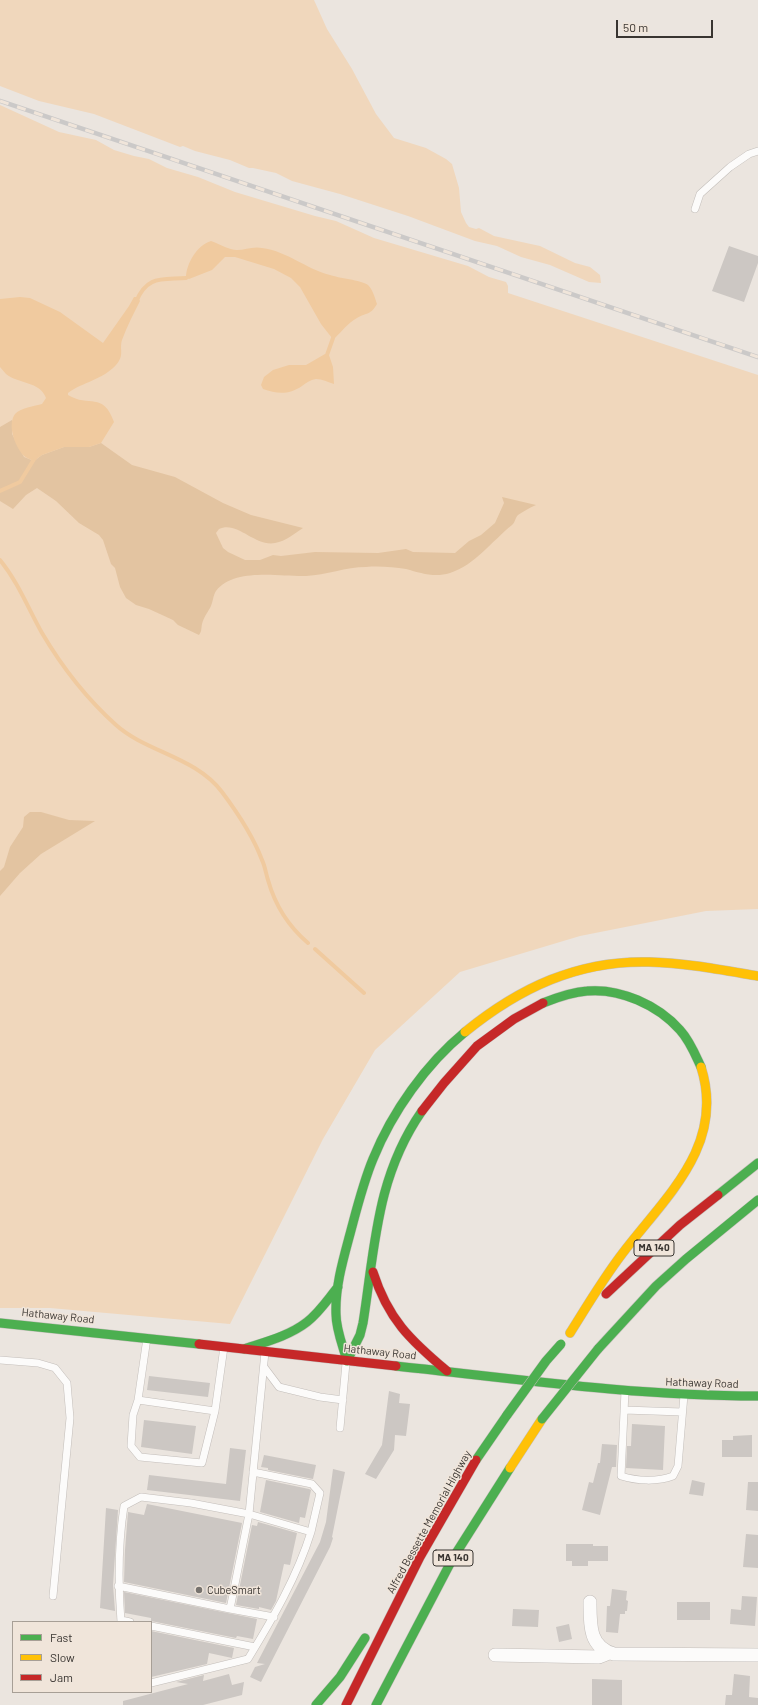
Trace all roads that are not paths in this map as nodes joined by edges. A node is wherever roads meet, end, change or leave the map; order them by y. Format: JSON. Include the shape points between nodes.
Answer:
{"nodes":[{"id":1,"x":758,"y":151,"type":"edge"},
{"id":2,"x":695,"y":209,"type":"dead end"},
{"id":3,"x":758,"y":976,"type":"edge"},
{"id":4,"x":758,"y":1163,"type":"edge"},
{"id":5,"x":758,"y":1200,"type":"edge"},
{"id":6,"x":371,"y":1267,"type":"junction"},
{"id":7,"x":338,"y":1287,"type":"junction"},
{"id":8,"x":0,"y":1323,"type":"edge"},
{"id":9,"x":570,"y":1333,"type":"junction"},
{"id":10,"x":148,"y":1338,"type":"junction"},
{"id":11,"x":224,"y":1347,"type":"junction"},
{"id":12,"x":244,"y":1349,"type":"junction"},
{"id":13,"x":265,"y":1352,"type":"junction"},
{"id":14,"x":0,"y":1360,"type":"edge"},
{"id":15,"x":347,"y":1361,"type":"junction"},
{"id":16,"x":264,"y":1367,"type":"junction"},
{"id":17,"x":447,"y":1371,"type":"junction"},
{"id":18,"x":625,"y":1391,"type":"junction"},
{"id":19,"x":684,"y":1395,"type":"junction"},
{"id":20,"x":758,"y":1396,"type":"edge"},
{"id":21,"x":138,"y":1400,"type":"junction"},
{"id":22,"x":343,"y":1400,"type":"junction"},
{"id":23,"x":624,"y":1410,"type":"junction"},
{"id":24,"x":215,"y":1411,"type":"junction"},
{"id":25,"x":682,"y":1412,"type":"junction"},
{"id":26,"x":340,"y":1428,"type":"dead end"},
{"id":27,"x":253,"y":1472,"type":"junction"},
{"id":28,"x":249,"y":1514,"type":"junction"},
{"id":29,"x":311,"y":1532,"type":"junction"},
{"id":30,"x":434,"y":1532,"type":"junction"},
{"id":31,"x":449,"y":1566,"type":"junction"},
{"id":32,"x":118,"y":1586,"type":"junction"},
{"id":33,"x":53,"y":1596,"type":"dead end"},
{"id":34,"x":388,"y":1601,"type":"dead end"},
{"id":35,"x":590,"y":1602,"type":"dead end"},
{"id":36,"x":230,"y":1609,"type":"junction"},
{"id":37,"x":274,"y":1616,"type":"junction"},
{"id":38,"x":121,"y":1621,"type":"edge"},
{"id":39,"x":152,"y":1626,"type":"edge"},
{"id":40,"x":370,"y":1631,"type":"dead end"},
{"id":41,"x":255,"y":1647,"type":"junction"},
{"id":42,"x":609,"y":1653,"type":"junction"},
{"id":43,"x":495,"y":1655,"type":"dead end"},
{"id":44,"x":758,"y":1655,"type":"edge"},
{"id":45,"x":412,"y":1656,"type":"dead end"},
{"id":46,"x":152,"y":1683,"type":"edge"},
{"id":47,"x":316,"y":1705,"type":"edge"},
{"id":48,"x":346,"y":1705,"type":"edge"},
{"id":49,"x":376,"y":1705,"type":"edge"}],
"edges":[{"from":1,"to":2,"type":"lane","via":[[730,166],[700,194]]},
{"from":3,"to":7,"type":"main road","via":[[662,961],[605,964],[540,983],[490,1011],[444,1051],[409,1095],[385,1135],[363,1187]]},
{"from":4,"to":9,"type":"main road","name":"Alfred Bessette Memorial Highway","number":"MA 140","via":[[646,1255]]},
{"from":5,"to":31,"type":"main road","number":"MA 140","bridge":true,"via":[[686,1258],[656,1286],[598,1349],[542,1419]]},
{"from":6,"to":9,"type":"main road","via":[[378,1216],[394,1161],[427,1103],[476,1047],[524,1013],[569,994],[587,990],[625,995],[671,1020],[690,1044],[703,1071],[707,1110],[705,1129],[681,1179],[608,1273]]},
{"from":6,"to":15,"type":"main road","via":[[360,1335]]},
{"from":6,"to":17,"type":"main road","via":[[381,1296],[398,1326],[421,1351]]},
{"from":7,"to":12,"type":"main road","via":[[307,1321],[278,1337]]},
{"from":7,"to":15,"type":"main road","via":[[336,1316]]},
{"from":8,"to":10,"type":"main road","name":"Hathaway Road"},
{"from":9,"to":30,"type":"main road","name":"Alfred Bessette Memorial Highway","number":"MA 140","bridge":true,"via":[[507,1415],[472,1467]]},
{"from":10,"to":11,"type":"main road","name":"Hathaway Road"},
{"from":10,"to":21,"type":"lane"},
{"from":11,"to":12,"type":"main road","name":"Hathaway Road"},
{"from":11,"to":24,"type":"lane"},
{"from":12,"to":13,"type":"main road","name":"Hathaway Road"},
{"from":13,"to":15,"type":"main road","name":"Hathaway Road"},
{"from":13,"to":16,"type":"lane"},
{"from":14,"to":33,"type":"lane","via":[[38,1363],[55,1368],[67,1383],[70,1418]]},
{"from":15,"to":17,"type":"main road","name":"Hathaway Road"},
{"from":15,"to":22,"type":"lane"},
{"from":16,"to":22,"type":"lane","via":[[279,1387]]},
{"from":16,"to":27,"type":"lane"},
{"from":17,"to":18,"type":"main road","name":"Hathaway Road"},
{"from":18,"to":19,"type":"main road","name":"Hathaway Road"},
{"from":18,"to":23,"type":"lane"},
{"from":19,"to":20,"type":"main road","name":"Hathaway Road"},
{"from":19,"to":25,"type":"lane"},
{"from":21,"to":24,"type":"lane"},
{"from":21,"to":24,"type":"lane","via":[[133,1415],[131,1446],[140,1457],[202,1463]]},
{"from":22,"to":26,"type":"lane"},
{"from":23,"to":25,"type":"lane"},
{"from":23,"to":25,"type":"lane","via":[[621,1476],[630,1480],[653,1480],[673,1476],[678,1466]]},
{"from":27,"to":28,"type":"lane"},
{"from":27,"to":29,"type":"lane","via":[[312,1484],[320,1493]]},
{"from":28,"to":29,"type":"lane"},
{"from":28,"to":32,"type":"lane","via":[[141,1497],[124,1506],[119,1538]]},
{"from":28,"to":36,"type":"lane"},
{"from":29,"to":37,"type":"lane","via":[[305,1553]]},
{"from":30,"to":34,"type":"main road"},
{"from":30,"to":48,"type":"main road","name":"Alfred Bessette Memorial Highway","number":"MA 140"},
{"from":31,"to":45,"type":"main road"},
{"from":31,"to":49,"type":"main road","number":"MA 140"},
{"from":32,"to":36,"type":"lane"},
{"from":32,"to":38,"type":"lane"},
{"from":35,"to":42,"type":"street","via":[[590,1625],[593,1636]]},
{"from":36,"to":37,"type":"lane"},
{"from":37,"to":41,"type":"lane"},
{"from":39,"to":41,"type":"lane"},
{"from":40,"to":47,"type":"main road","via":[[340,1677]]},
{"from":41,"to":46,"type":"lane","via":[[248,1659]]},
{"from":42,"to":43,"type":"street","via":[[599,1657]]},
{"from":42,"to":44,"type":"street"}]}
